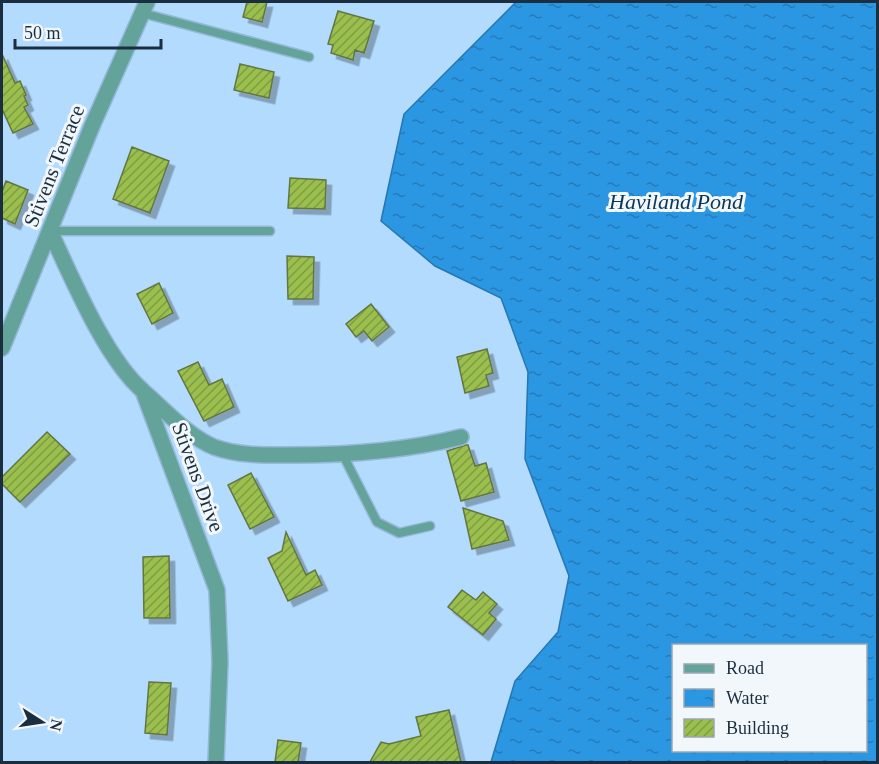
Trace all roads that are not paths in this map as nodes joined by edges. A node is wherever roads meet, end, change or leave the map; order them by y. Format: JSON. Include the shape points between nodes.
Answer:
{"nodes":[{"id":1,"x":144,"y":7,"type":"edge"},
{"id":2,"x":309,"y":57,"type":"dead end"},
{"id":3,"x":50,"y":231,"type":"junction"},
{"id":4,"x":270,"y":231,"type":"dead end"},
{"id":5,"x":2,"y":348,"type":"edge"},
{"id":6,"x":143,"y":391,"type":"junction"},
{"id":7,"x":461,"y":437,"type":"dead end"},
{"id":8,"x":343,"y":455,"type":"junction"},
{"id":9,"x":430,"y":526,"type":"dead end"},
{"id":10,"x":216,"y":762,"type":"edge"}],
"edges":[{"from":1,"to":2,"type":"lane"},
{"from":1,"to":3,"type":"street","name":"Stivens Terrace"},
{"from":3,"to":4,"type":"lane"},
{"from":3,"to":5,"type":"street","name":"Stivens Terrace"},
{"from":3,"to":6,"type":"street","name":"Stivens Drive","via":[[91,315],[131,380]]},
{"from":6,"to":8,"type":"street","via":[[213,446],[251,455]]},
{"from":6,"to":10,"type":"street","name":"Stivens Drive","via":[[217,590],[220,662]]},
{"from":7,"to":8,"type":"street","via":[[397,450]]},
{"from":8,"to":9,"type":"lane","via":[[377,522],[399,533]]}]}
